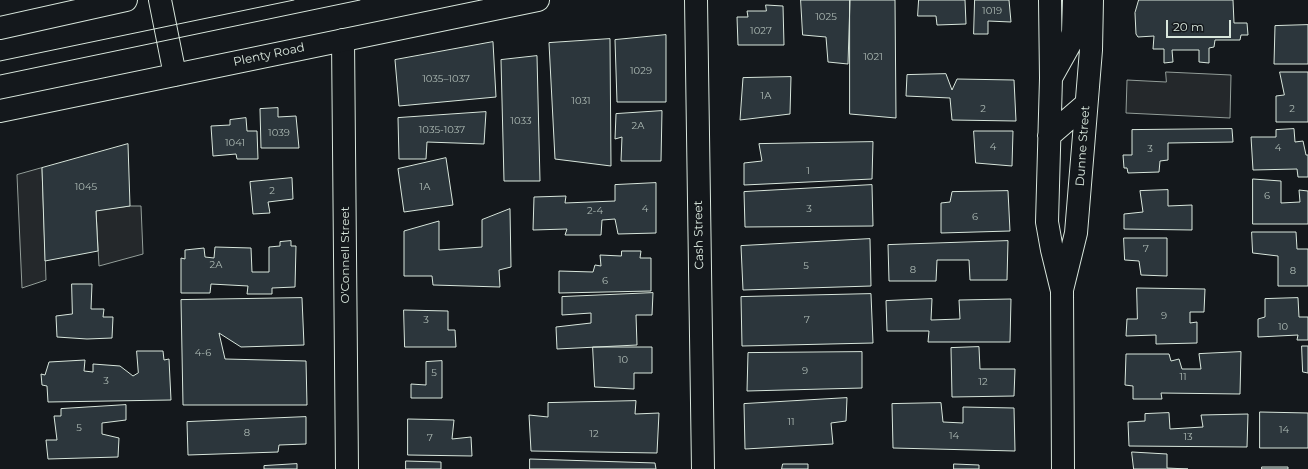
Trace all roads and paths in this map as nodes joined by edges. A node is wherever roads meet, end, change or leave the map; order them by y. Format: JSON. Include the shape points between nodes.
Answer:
{"nodes":[{"id":1,"x":126,"y":0,"type":"edge"},
{"id":2,"x":160,"y":0,"type":"edge"},
{"id":3,"x":538,"y":0,"type":"edge"},
{"id":4,"x":696,"y":0,"type":"edge"},
{"id":5,"x":1050,"y":0,"type":"edge"},
{"id":6,"x":1074,"y":0,"type":"edge"},
{"id":7,"x":1092,"y":0,"type":"edge"},
{"id":8,"x":0,"y":28,"type":"edge"},
{"id":9,"x":343,"y":40,"type":"junction"},
{"id":10,"x":175,"y":75,"type":"junction"},
{"id":11,"x":1051,"y":78,"type":"junction"},
{"id":12,"x":1086,"y":104,"type":"junction"},
{"id":13,"x":0,"y":111,"type":"edge"},
{"id":14,"x":1048,"y":136,"type":"junction"},
{"id":15,"x":1062,"y":291,"type":"junction"},
{"id":16,"x":347,"y":469,"type":"edge"},
{"id":17,"x":703,"y":469,"type":"edge"},
{"id":18,"x":1063,"y":469,"type":"edge"}],
"edges":[{"from":1,"to":8,"type":"main road"},
{"from":2,"to":10,"type":"main road"},
{"from":3,"to":9,"type":"main road","name":"Plenty Road"},
{"from":4,"to":17,"type":"main road","name":"Cash Street"},
{"from":5,"to":11,"type":"main road","name":"Dunne Street"},
{"from":6,"to":11,"type":"main road","via":[[1070,44]]},
{"from":7,"to":12,"type":"main road","name":"Dunne Street"},
{"from":9,"to":10,"type":"main road","name":"Plenty Road"},
{"from":9,"to":16,"type":"main road","name":"O'Connell Street"},
{"from":10,"to":13,"type":"main road","name":"Plenty Road"},
{"from":11,"to":14,"type":"main road","name":"Dunne Street"},
{"from":12,"to":14,"type":"main road"},
{"from":12,"to":15,"type":"main road","name":"Dunne Street","via":[[1076,233]]},
{"from":14,"to":15,"type":"main road","name":"Dunne Street","via":[[1047,222]]},
{"from":15,"to":18,"type":"main road","name":"Dunne Street"}]}
